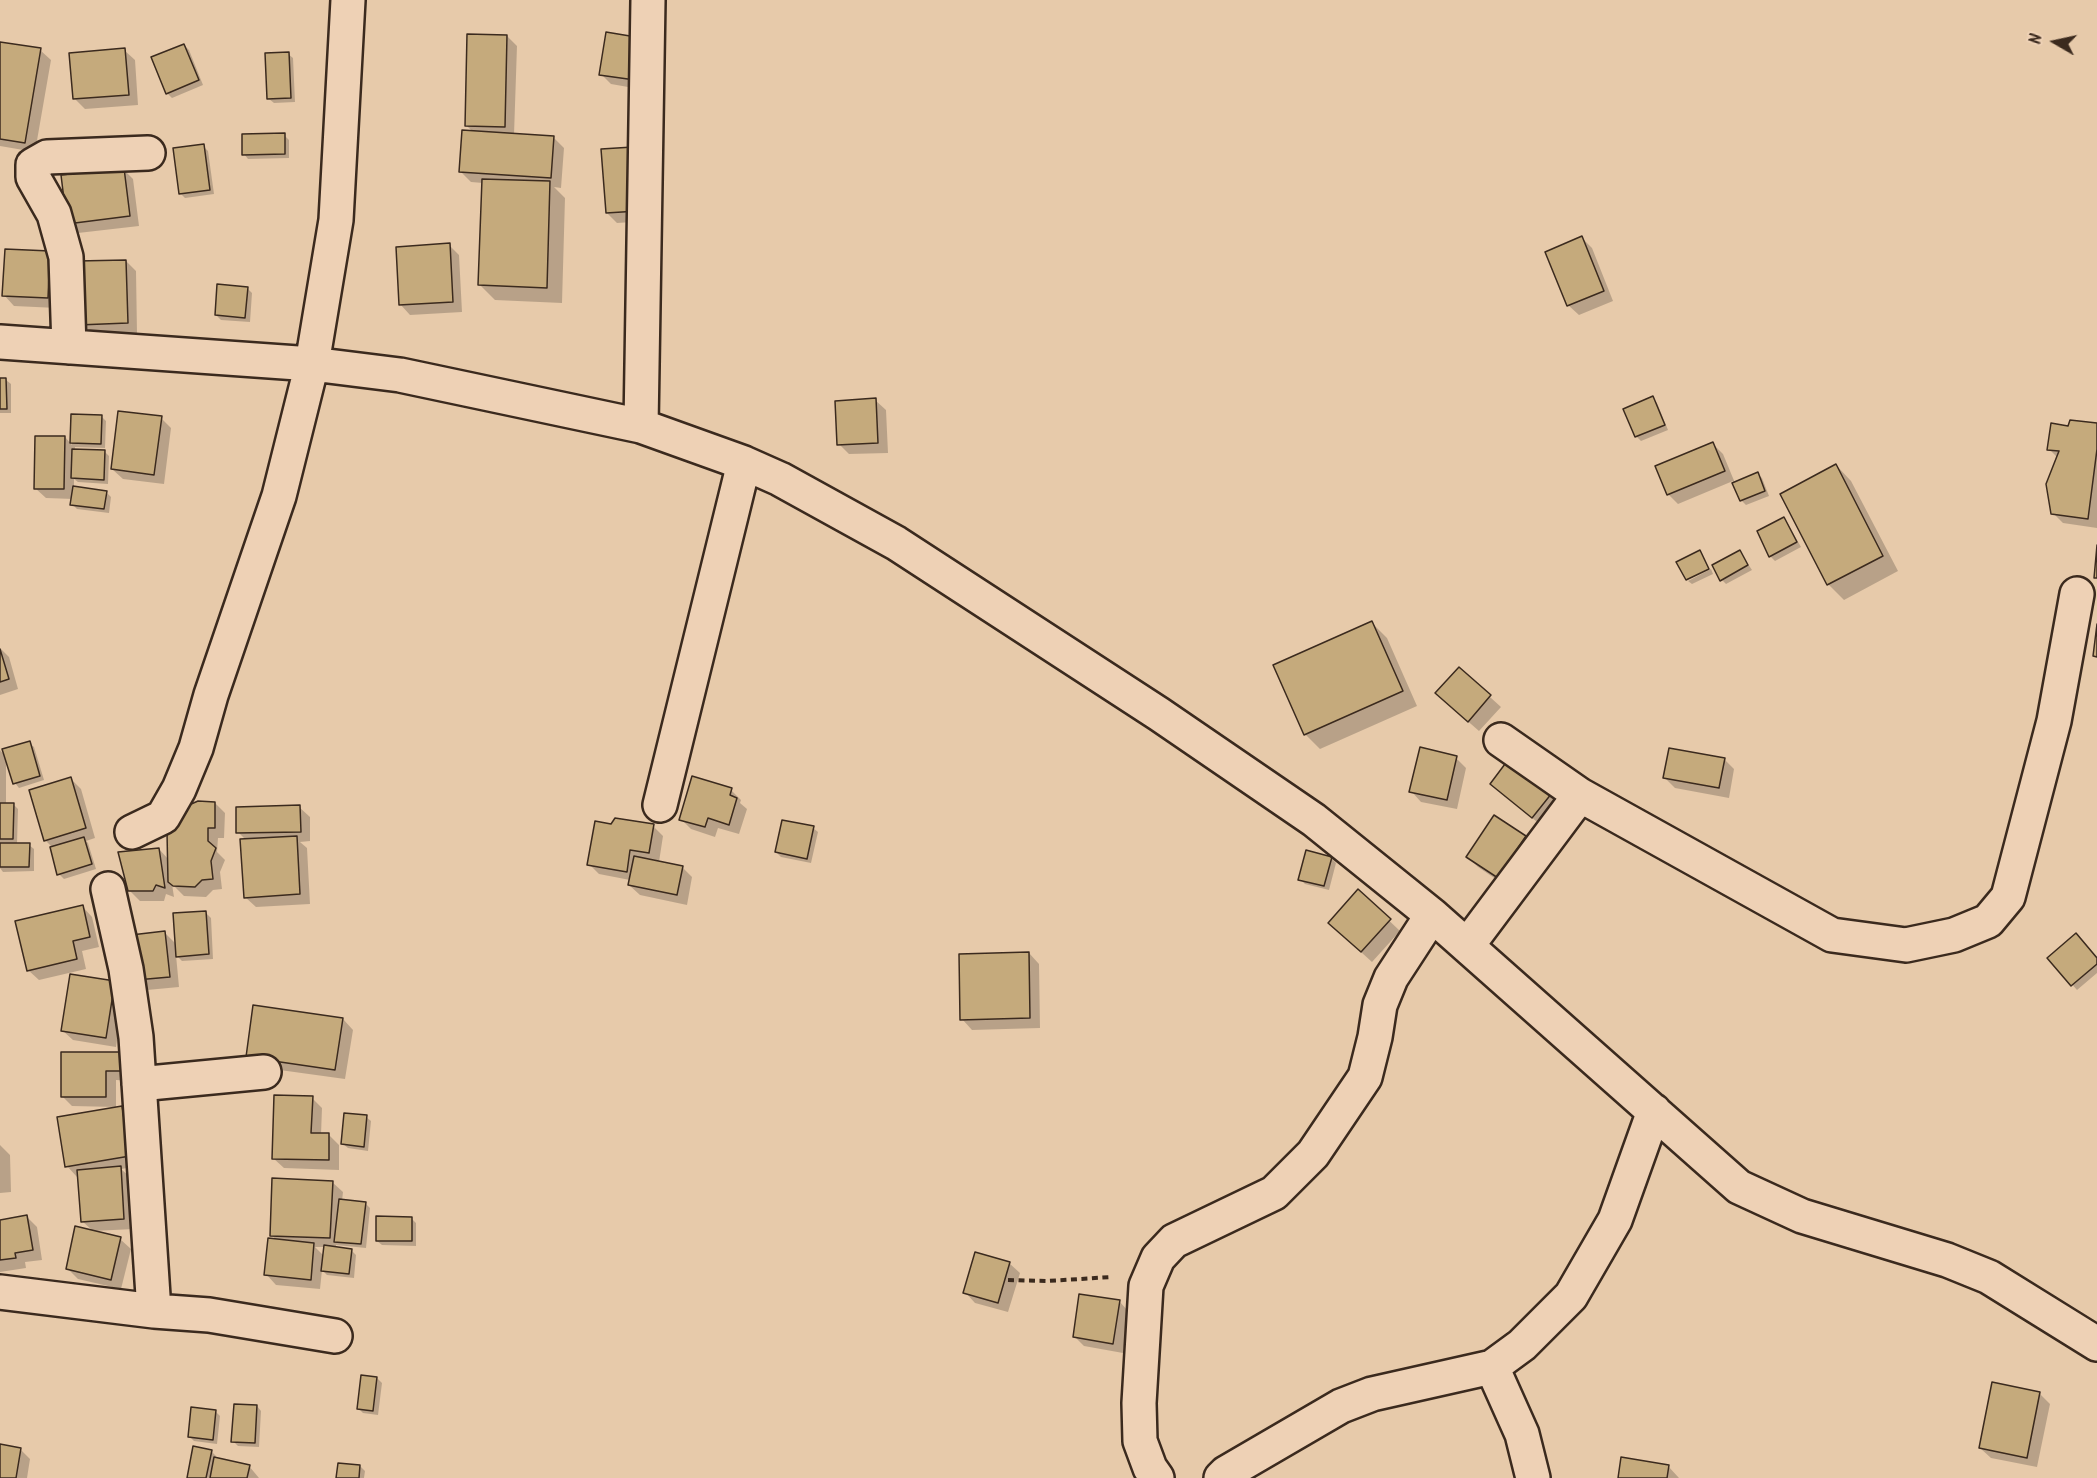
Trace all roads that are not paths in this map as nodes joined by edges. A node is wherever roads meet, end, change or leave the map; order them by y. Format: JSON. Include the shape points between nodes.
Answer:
{"nodes":[{"id":1,"x":348,"y":0,"type":"edge"},
{"id":2,"x":648,"y":0,"type":"edge"},
{"id":3,"x":148,"y":153,"type":"dead end"},
{"id":4,"x":0,"y":342,"type":"edge"},
{"id":5,"x":69,"y":347,"type":"junction"},
{"id":6,"x":312,"y":364,"type":"junction"},
{"id":7,"x":641,"y":426,"type":"junction"},
{"id":8,"x":744,"y":463,"type":"junction"},
{"id":9,"x":2077,"y":594,"type":"dead end"},
{"id":10,"x":1501,"y":740,"type":"dead end"},
{"id":11,"x":1580,"y":795,"type":"junction"},
{"id":12,"x":660,"y":805,"type":"dead end"},
{"id":13,"x":132,"y":832,"type":"dead end"},
{"id":14,"x":108,"y":889,"type":"dead end"},
{"id":15,"x":1432,"y":915,"type":"junction"},
{"id":16,"x":1467,"y":946,"type":"junction"},
{"id":17,"x":264,"y":1072,"type":"dead end"},
{"id":18,"x":139,"y":1084,"type":"junction"},
{"id":19,"x":1654,"y":1111,"type":"junction"},
{"id":20,"x":0,"y":1292,"type":"edge"},
{"id":21,"x":154,"y":1311,"type":"junction"},
{"id":22,"x":335,"y":1336,"type":"dead end"},
{"id":23,"x":2097,"y":1344,"type":"edge"},
{"id":24,"x":1492,"y":1367,"type":"junction"},
{"id":25,"x":1157,"y":1478,"type":"edge"},
{"id":26,"x":1221,"y":1478,"type":"edge"},
{"id":27,"x":1533,"y":1478,"type":"edge"}],
"edges":[{"from":1,"to":6,"type":"street","via":[[336,220]]},
{"from":2,"to":7,"type":"street"},
{"from":3,"to":5,"type":"street","via":[[47,157],[33,165],[33,177],[54,214],[66,256]]},
{"from":4,"to":5,"type":"street"},
{"from":5,"to":6,"type":"street"},
{"from":6,"to":7,"type":"street","via":[[400,375]]},
{"from":6,"to":13,"type":"street","via":[[279,496],[196,748],[163,817]]},
{"from":7,"to":8,"type":"street"},
{"from":8,"to":12,"type":"street"},
{"from":8,"to":15,"type":"street","via":[[896,543],[1159,714],[1314,820]]},
{"from":9,"to":11,"type":"street","via":[[2054,721],[2008,897],[1988,921],[1954,935],[1906,945],[1832,935]]},
{"from":10,"to":11,"type":"street"},
{"from":11,"to":16,"type":"street"},
{"from":14,"to":18,"type":"street","via":[[126,969]]},
{"from":15,"to":16,"type":"street"},
{"from":15,"to":25,"type":"street","via":[[1391,978],[1380,1005],[1365,1077],[1313,1154],[1274,1193],[1174,1241],[1158,1258],[1146,1286],[1139,1403],[1140,1441]]},
{"from":16,"to":19,"type":"street"},
{"from":17,"to":18,"type":"street"},
{"from":18,"to":21,"type":"street"},
{"from":19,"to":23,"type":"street","via":[[1739,1187],[1802,1216],[1947,1260],[1989,1277]]},
{"from":19,"to":24,"type":"street","via":[[1615,1220],[1570,1296],[1522,1345]]},
{"from":20,"to":21,"type":"street"},
{"from":21,"to":22,"type":"street","via":[[209,1315]]},
{"from":24,"to":26,"type":"street","via":[[1372,1394],[1341,1406]]},
{"from":24,"to":27,"type":"street","via":[[1522,1434]]}]}
